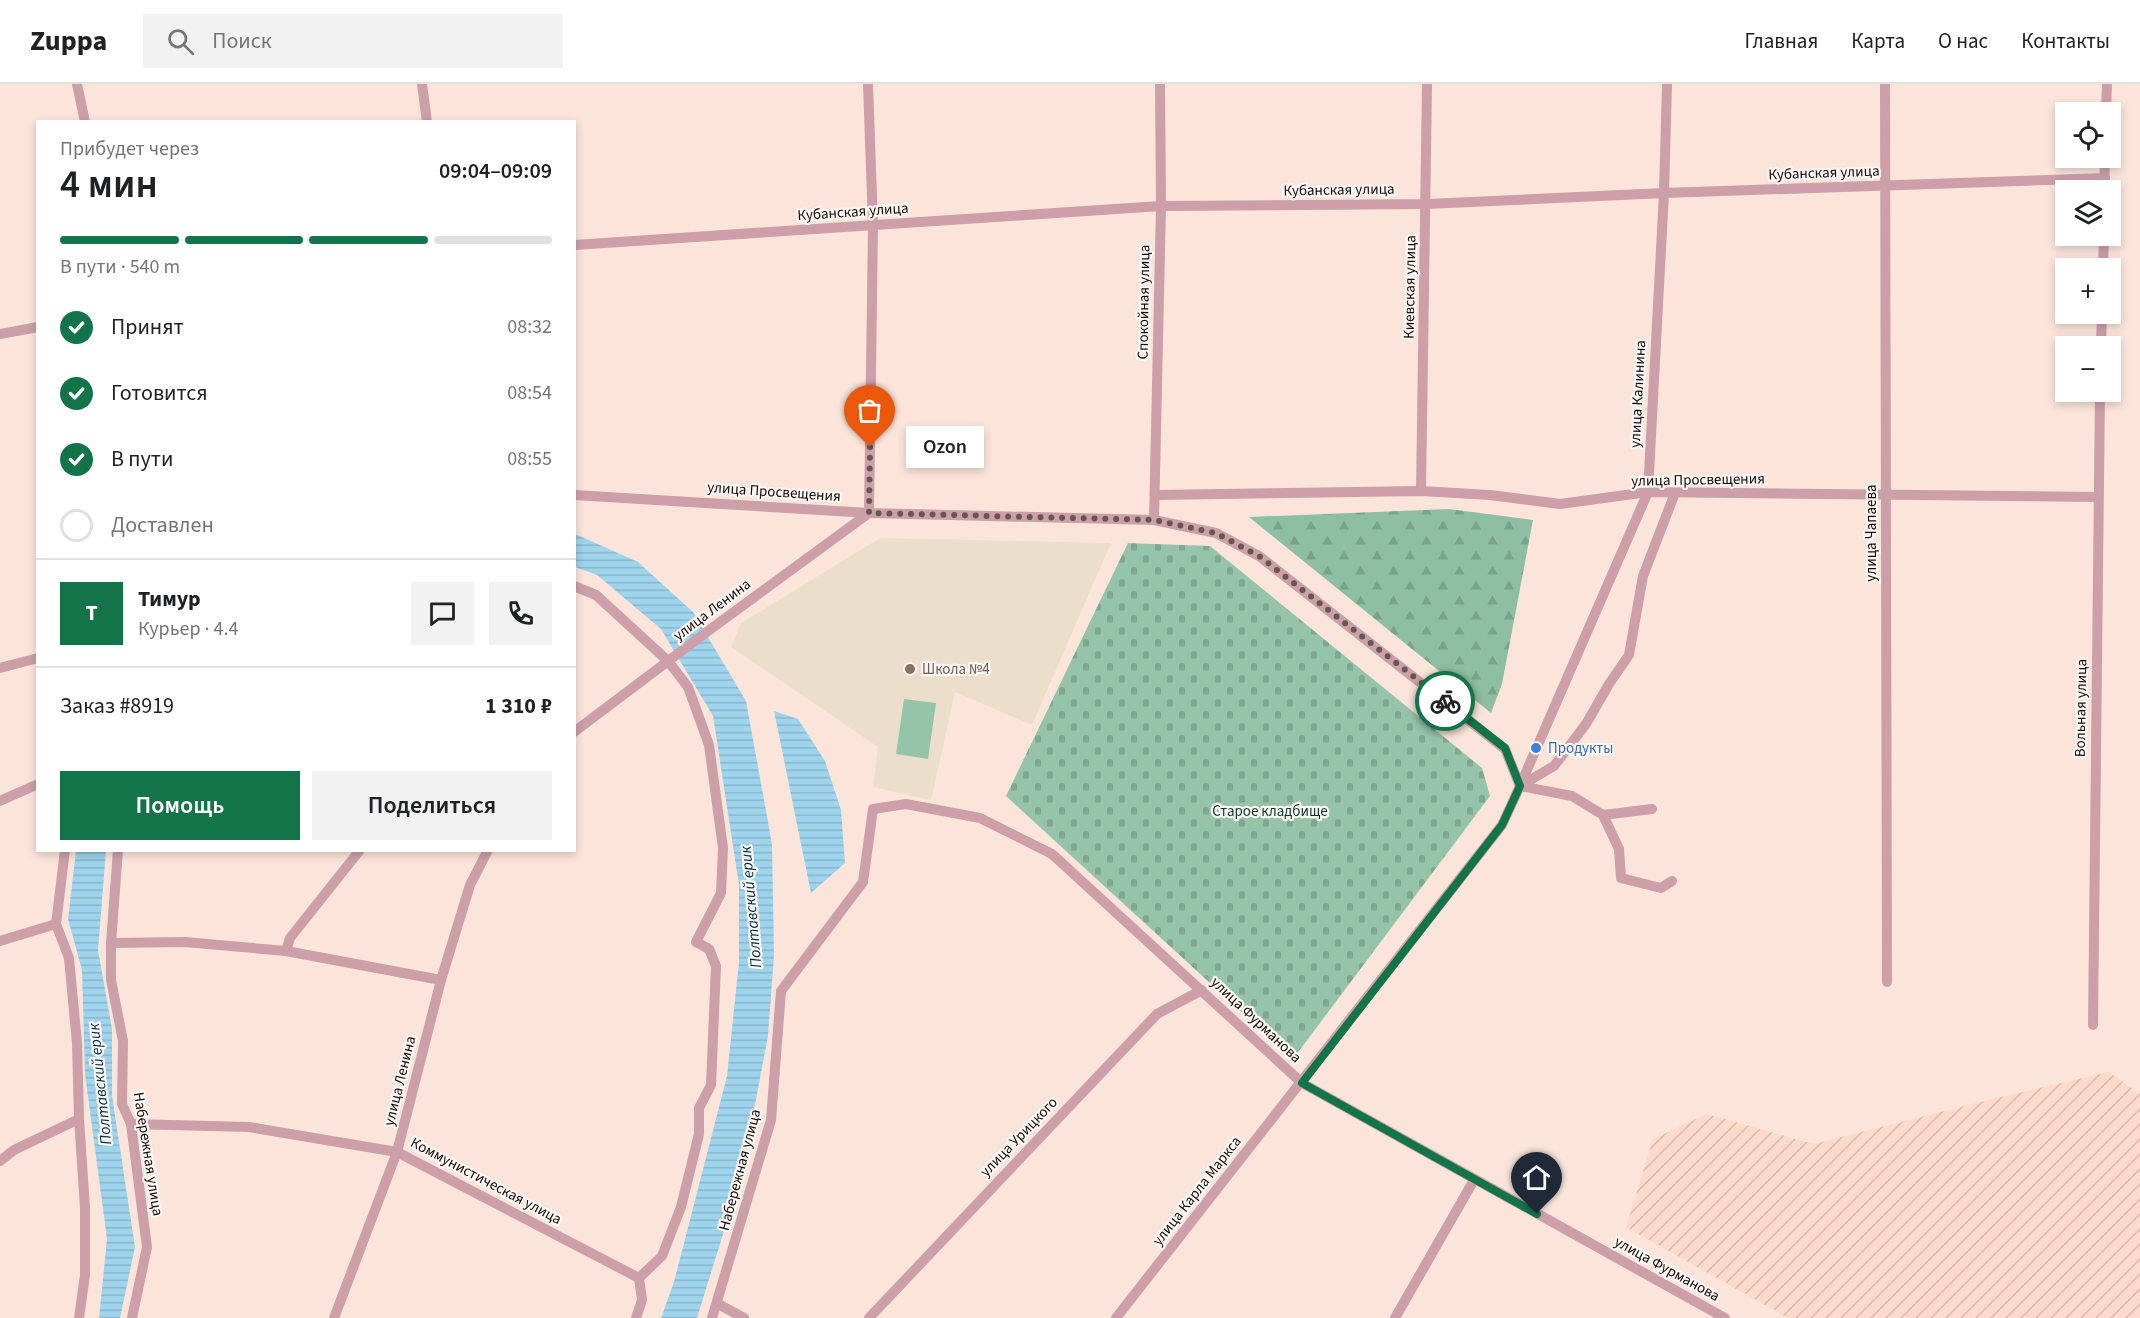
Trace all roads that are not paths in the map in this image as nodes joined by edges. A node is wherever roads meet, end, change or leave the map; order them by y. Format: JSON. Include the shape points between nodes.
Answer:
{"nodes":[{"id":1,"x":77,"y":84,"type":"edge"},
{"id":2,"x":422,"y":84,"type":"edge"},
{"id":3,"x":868,"y":84,"type":"edge"},
{"id":4,"x":1160,"y":84,"type":"edge"},
{"id":5,"x":1427,"y":84,"type":"edge"},
{"id":6,"x":1667,"y":84,"type":"edge"},
{"id":7,"x":1885,"y":84,"type":"edge"},
{"id":8,"x":2107,"y":84,"type":"edge"},
{"id":9,"x":2106,"y":102,"type":"edge"},
{"id":10,"x":85,"y":120,"type":"edge"},
{"id":11,"x":428,"y":120,"type":"edge"},
{"id":12,"x":2105,"y":168,"type":"edge"},
{"id":13,"x":2105,"y":178,"type":"joint"},
{"id":14,"x":1886,"y":186,"type":"junction"},
{"id":15,"x":1664,"y":193,"type":"junction"},
{"id":16,"x":1427,"y":204,"type":"junction"},
{"id":17,"x":1161,"y":206,"type":"junction"},
{"id":18,"x":873,"y":225,"type":"junction"},
{"id":19,"x":576,"y":245,"type":"edge"},
{"id":20,"x":36,"y":327,"type":"edge"},
{"id":21,"x":0,"y":334,"type":"edge"},
{"id":22,"x":2100,"y":402,"type":"edge"},
{"id":23,"x":1420,"y":491,"type":"junction"},
{"id":24,"x":1648,"y":492,"type":"junction"},
{"id":25,"x":1675,"y":493,"type":"junction"},
{"id":26,"x":1886,"y":494,"type":"junction"},
{"id":27,"x":576,"y":495,"type":"edge"},
{"id":28,"x":1155,"y":495,"type":"junction"},
{"id":29,"x":2098,"y":497,"type":"junction"},
{"id":30,"x":869,"y":513,"type":"junction"},
{"id":31,"x":1154,"y":520,"type":"junction"},
{"id":32,"x":576,"y":587,"type":"edge"},
{"id":33,"x":36,"y":659,"type":"edge"},
{"id":34,"x":668,"y":661,"type":"junction"},
{"id":35,"x":0,"y":668,"type":"edge"},
{"id":36,"x":576,"y":730,"type":"edge"},
{"id":37,"x":36,"y":785,"type":"edge"},
{"id":38,"x":1520,"y":786,"type":"junction"},
{"id":39,"x":0,"y":801,"type":"edge"},
{"id":40,"x":1652,"y":808,"type":"dead end"},
{"id":41,"x":1603,"y":814,"type":"junction"},
{"id":42,"x":65,"y":852,"type":"edge"},
{"id":43,"x":118,"y":852,"type":"edge"},
{"id":44,"x":358,"y":852,"type":"edge"},
{"id":45,"x":487,"y":852,"type":"edge"},
{"id":46,"x":1672,"y":881,"type":"dead end"},
{"id":47,"x":56,"y":924,"type":"junction"},
{"id":48,"x":0,"y":941,"type":"edge"},
{"id":49,"x":111,"y":943,"type":"junction"},
{"id":50,"x":286,"y":951,"type":"junction"},
{"id":51,"x":441,"y":980,"type":"junction"},
{"id":52,"x":1887,"y":982,"type":"dead end"},
{"id":53,"x":1202,"y":990,"type":"junction"},
{"id":54,"x":781,"y":991,"type":"joint"},
{"id":55,"x":2093,"y":1025,"type":"dead end"},
{"id":56,"x":1302,"y":1083,"type":"junction"},
{"id":57,"x":79,"y":1119,"type":"junction"},
{"id":58,"x":131,"y":1124,"type":"junction"},
{"id":59,"x":397,"y":1152,"type":"junction"},
{"id":60,"x":0,"y":1161,"type":"edge"},
{"id":61,"x":1474,"y":1179,"type":"junction"},
{"id":62,"x":639,"y":1278,"type":"junction"},
{"id":63,"x":718,"y":1304,"type":"junction"},
{"id":64,"x":79,"y":1318,"type":"edge"},
{"id":65,"x":132,"y":1318,"type":"edge"},
{"id":66,"x":334,"y":1318,"type":"edge"},
{"id":67,"x":636,"y":1318,"type":"edge"},
{"id":68,"x":712,"y":1318,"type":"edge"},
{"id":69,"x":744,"y":1318,"type":"edge"},
{"id":70,"x":869,"y":1318,"type":"edge"},
{"id":71,"x":1116,"y":1318,"type":"edge"},
{"id":72,"x":1395,"y":1318,"type":"edge"},
{"id":73,"x":1725,"y":1318,"type":"edge"}],
"edges":[{"from":1,"to":10,"type":"street"},
{"from":2,"to":11,"type":"street"},
{"from":3,"to":18,"type":"street"},
{"from":4,"to":17,"type":"street","name":"Спокойная улица"},
{"from":5,"to":16,"type":"street","name":"Киевская улица"},
{"from":6,"to":15,"type":"street","name":"улица Калинина"},
{"from":7,"to":14,"type":"street","name":"улица Чапаева"},
{"from":8,"to":9,"type":"street"},
{"from":12,"to":13,"type":"street"},
{"from":13,"to":14,"type":"street","name":"Кубанская улица"},
{"from":14,"to":15,"type":"street","name":"Кубанская улица"},
{"from":14,"to":26,"type":"street","name":"улица Чапаева"},
{"from":15,"to":16,"type":"street","name":"Кубанская улица"},
{"from":15,"to":24,"type":"street","name":"улица Калинина"},
{"from":16,"to":17,"type":"street","name":"Кубанская улица"},
{"from":16,"to":23,"type":"street","name":"Киевская улица"},
{"from":17,"to":18,"type":"street","name":"Кубанская улица"},
{"from":17,"to":28,"type":"street","name":"Спокойная улица"},
{"from":18,"to":19,"type":"street","name":"Кубанская улица"},
{"from":18,"to":30,"type":"street"},
{"from":20,"to":21,"type":"street"},
{"from":22,"to":29,"type":"street","name":"Вольная улица"},
{"from":23,"to":24,"type":"street","name":"улица Просвещения","via":[[1560,504]]},
{"from":23,"to":28,"type":"street","name":"улица Просвещения"},
{"from":24,"to":25,"type":"street","name":"улица Просвещения"},
{"from":24,"to":38,"type":"street","name":"улица Калинина"},
{"from":25,"to":26,"type":"street","name":"улица Просвещения"},
{"from":25,"to":38,"type":"street","via":[[1643,576],[1629,655],[1586,724],[1554,766]]},
{"from":26,"to":29,"type":"street","name":"улица Просвещения"},
{"from":26,"to":52,"type":"street","name":"улица Чапаева"},
{"from":27,"to":30,"type":"street","name":"улица Просвещения"},
{"from":28,"to":31,"type":"street","name":"Спокойная улица"},
{"from":29,"to":55,"type":"street","name":"Вольная улица"},
{"from":30,"to":31,"type":"street","name":"улица Просвещения"},
{"from":30,"to":34,"type":"street","name":"улица Ленина"},
{"from":31,"to":38,"type":"street","name":"улица Просвещения","via":[[1216,533],[1259,556],[1505,748]]},
{"from":32,"to":34,"type":"street","via":[[596,595]]},
{"from":33,"to":35,"type":"street"},
{"from":34,"to":36,"type":"street","name":"улица Ленина"},
{"from":34,"to":62,"type":"street","via":[[688,687],[709,745],[723,848],[721,893],[696,942],[708,949],[716,966],[711,1085],[699,1108],[699,1134],[681,1207],[662,1256]]},
{"from":37,"to":39,"type":"street"},
{"from":38,"to":41,"type":"street","via":[[1572,796]]},
{"from":38,"to":56,"type":"street","name":"улица Карла Маркса","via":[[1502,825]]},
{"from":40,"to":41,"type":"street"},
{"from":41,"to":46,"type":"street","via":[[1619,849],[1621,878],[1661,888]]},
{"from":42,"to":47,"type":"street"},
{"from":43,"to":49,"type":"street","name":"Набережная улица"},
{"from":44,"to":50,"type":"street","via":[[290,938]]},
{"from":45,"to":51,"type":"street","name":"улица Ленина","via":[[470,885]]},
{"from":47,"to":48,"type":"street"},
{"from":47,"to":57,"type":"street","via":[[69,958]]},
{"from":49,"to":50,"type":"street","via":[[185,942]]},
{"from":49,"to":58,"type":"street","name":"Набережная улица","via":[[111,980],[123,1041],[122,1104]]},
{"from":50,"to":51,"type":"street"},
{"from":51,"to":59,"type":"street","name":"улица Ленина"},
{"from":53,"to":54,"type":"street","name":"улица Фурманова","via":[[1052,854],[980,818],[906,804],[873,809],[863,882]]},
{"from":53,"to":56,"type":"street","name":"улица Фурманова"},
{"from":53,"to":70,"type":"street","name":"улица Урицкого","via":[[1157,1014]]},
{"from":54,"to":63,"type":"street","name":"Набережная улица","via":[[771,1120]]},
{"from":56,"to":61,"type":"street","name":"улица Фурманова"},
{"from":56,"to":71,"type":"street","name":"улица Карла Маркса"},
{"from":57,"to":60,"type":"street","via":[[14,1150]]},
{"from":57,"to":64,"type":"street","via":[[85,1275]]},
{"from":58,"to":59,"type":"street","name":"Коммунистическая улица","via":[[249,1127]]},
{"from":58,"to":65,"type":"street","name":"Набережная улица","via":[[147,1247]]},
{"from":59,"to":62,"type":"street","name":"Коммунистическая улица"},
{"from":59,"to":66,"type":"street","name":"улица Ленина"},
{"from":61,"to":72,"type":"street"},
{"from":61,"to":73,"type":"street","name":"улица Фурманова"},
{"from":62,"to":67,"type":"street","via":[[642,1300]]},
{"from":63,"to":68,"type":"street","name":"Набережная улица"},
{"from":63,"to":69,"type":"street"}]}
